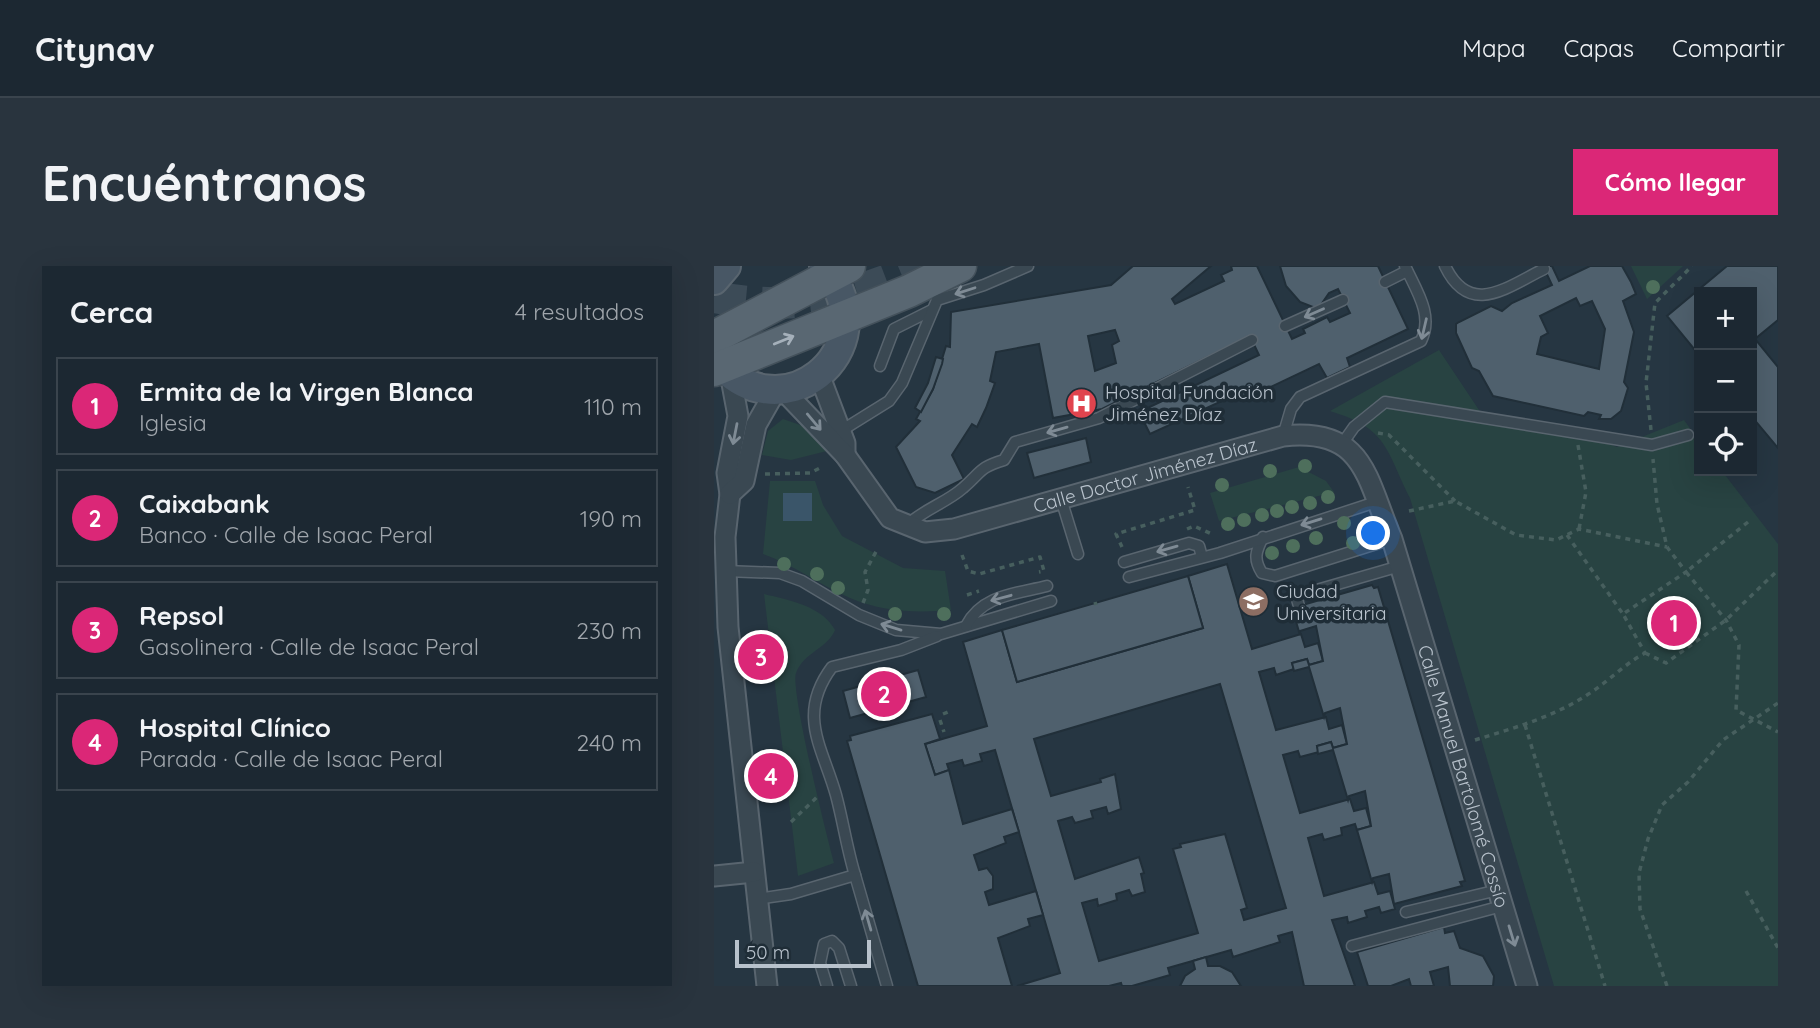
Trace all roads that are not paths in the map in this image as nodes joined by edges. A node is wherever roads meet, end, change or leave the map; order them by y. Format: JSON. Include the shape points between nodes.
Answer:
{"nodes":[{"id":1,"x":726,"y":266,"type":"edge"},
{"id":2,"x":960,"y":266,"type":"edge"},
{"id":3,"x":1028,"y":266,"type":"edge"},
{"id":4,"x":1446,"y":266,"type":"edge"},
{"id":5,"x":1406,"y":269,"type":"edge"},
{"id":6,"x":1544,"y":269,"type":"dead end"},
{"id":7,"x":833,"y":270,"type":"edge"},
{"id":8,"x":714,"y":281,"type":"edge"},
{"id":9,"x":1385,"y":282,"type":"dead end"},
{"id":10,"x":925,"y":290,"type":"junction"},
{"id":11,"x":1343,"y":300,"type":"dead end"},
{"id":12,"x":846,"y":315,"type":"junction"},
{"id":13,"x":1285,"y":326,"type":"dead end"},
{"id":14,"x":1252,"y":340,"type":"dead end"},
{"id":15,"x":719,"y":360,"type":"edge"},
{"id":16,"x":880,"y":366,"type":"dead end"},
{"id":17,"x":820,"y":374,"type":"junction"},
{"id":18,"x":779,"y":389,"type":"junction"},
{"id":19,"x":838,"y":425,"type":"junction"},
{"id":20,"x":1688,"y":435,"type":"dead end"},
{"id":21,"x":1283,"y":436,"type":"junction"},
{"id":22,"x":1342,"y":444,"type":"junction"},
{"id":23,"x":845,"y":455,"type":"junction"},
{"id":24,"x":730,"y":494,"type":"junction"},
{"id":25,"x":1061,"y":499,"type":"junction"},
{"id":26,"x":1376,"y":502,"type":"junction"},
{"id":27,"x":906,"y":526,"type":"junction"},
{"id":28,"x":1263,"y":537,"type":"junction"},
{"id":29,"x":1392,"y":539,"type":"junction"},
{"id":30,"x":1078,"y":554,"type":"dead end"},
{"id":31,"x":1202,"y":557,"type":"junction"},
{"id":32,"x":1124,"y":562,"type":"dead end"},
{"id":33,"x":1400,"y":566,"type":"junction"},
{"id":34,"x":725,"y":571,"type":"junction"},
{"id":35,"x":1129,"y":577,"type":"dead end"},
{"id":36,"x":1047,"y":586,"type":"dead end"},
{"id":37,"x":1051,"y":601,"type":"dead end"},
{"id":38,"x":1299,"y":606,"type":"dead end"},
{"id":39,"x":966,"y":626,"type":"junction"},
{"id":40,"x":941,"y":635,"type":"junction"},
{"id":41,"x":754,"y":872,"type":"junction"},
{"id":42,"x":855,"y":874,"type":"junction"},
{"id":43,"x":714,"y":876,"type":"edge"},
{"id":44,"x":1500,"y":898,"type":"junction"},
{"id":45,"x":757,"y":899,"type":"junction"},
{"id":46,"x":1406,"y":912,"type":"dead end"},
{"id":47,"x":1352,"y":946,"type":"dead end"},
{"id":48,"x":767,"y":986,"type":"edge"},
{"id":49,"x":827,"y":986,"type":"edge"},
{"id":50,"x":851,"y":986,"type":"edge"},
{"id":51,"x":887,"y":986,"type":"edge"},
{"id":52,"x":1527,"y":986,"type":"edge"}],
"edges":[{"from":1,"to":8,"type":"street"},
{"from":2,"to":10,"type":"main road"},
{"from":3,"to":10,"type":"lane","one_way":true,"via":[[937,300]]},
{"from":4,"to":6,"type":"lane","via":[[1458,286],[1489,296]]},
{"from":5,"to":9,"type":"lane"},
{"from":5,"to":21,"type":"lane","one_way":true,"via":[[1427,315],[1421,341],[1300,397]]},
{"from":7,"to":12,"type":"street"},
{"from":7,"to":15,"type":"main road"},
{"from":10,"to":12,"type":"main road"},
{"from":10,"to":16,"type":"lane","via":[[894,329]]},
{"from":10,"to":19,"type":"lane","via":[[902,383],[889,401],[844,429]]},
{"from":11,"to":13,"type":"lane","one_way":true},
{"from":15,"to":12,"type":"main road","one_way":true},
{"from":12,"to":17,"type":"street","via":[[841,344]]},
{"from":14,"to":27,"type":"lane","one_way":true,"via":[[1099,418],[1015,442],[1004,460],[983,466],[962,489],[922,511]]},
{"from":15,"to":18,"type":"street","via":[[751,386]]},
{"from":15,"to":24,"type":"street","one_way":true,"via":[[738,416],[727,473]]},
{"from":17,"to":18,"type":"street","via":[[801,385]]},
{"from":17,"to":19,"type":"street","name":"Calle Doctor Jiménez Díaz"},
{"from":18,"to":23,"type":"street","name":"Calle Doctor Jiménez Díaz","one_way":true},
{"from":18,"to":24,"type":"street","via":[[756,425],[744,481]]},
{"from":19,"to":23,"type":"street","name":"Calle Doctor Jiménez Díaz"},
{"from":20,"to":22,"type":"lane","via":[[1652,445],[1385,402],[1354,427]]},
{"from":21,"to":22,"type":"street","name":"Calle Doctor Jiménez Díaz","via":[[1325,436]]},
{"from":21,"to":25,"type":"street","name":"Calle Doctor Jiménez Díaz"},
{"from":22,"to":26,"type":"street","via":[[1365,470]]},
{"from":23,"to":27,"type":"street","name":"Calle Doctor Jiménez Díaz","via":[[881,509]]},
{"from":24,"to":34,"type":"street"},
{"from":25,"to":27,"type":"street","name":"Calle Doctor Jiménez Díaz","via":[[954,529],[925,532]]},
{"from":25,"to":30,"type":"lane"},
{"from":26,"to":28,"type":"lane","one_way":true},
{"from":26,"to":29,"type":"street"},
{"from":28,"to":29,"type":"lane","via":[[1256,563],[1262,573],[1275,576]]},
{"from":28,"to":31,"type":"lane"},
{"from":29,"to":33,"type":"street"},
{"from":31,"to":32,"type":"lane","one_way":true,"via":[[1199,546],[1189,543]]},
{"from":31,"to":35,"type":"lane"},
{"from":33,"to":38,"type":"lane","via":[[1297,596]]},
{"from":33,"to":44,"type":"street","name":"Calle Manuel Bartolomé Cossío"},
{"from":40,"to":34,"type":"lane","one_way":true,"via":[[896,630],[780,573]]},
{"from":34,"to":41,"type":"street"},
{"from":36,"to":39,"type":"lane","one_way":true,"via":[[986,602],[975,609]]},
{"from":37,"to":39,"type":"lane"},
{"from":39,"to":40,"type":"lane"},
{"from":40,"to":42,"type":"lane","via":[[832,667],[819,691],[816,743],[828,770]]},
{"from":41,"to":43,"type":"street"},
{"from":41,"to":45,"type":"street"},
{"from":42,"to":45,"type":"lane","via":[[791,894]]},
{"from":51,"to":42,"type":"lane","one_way":true},
{"from":44,"to":46,"type":"lane"},
{"from":44,"to":47,"type":"lane"},
{"from":44,"to":52,"type":"street","name":"Calle Manuel Bartolomé Cossío","one_way":true},
{"from":45,"to":48,"type":"street"},
{"from":49,"to":50,"type":"lane","via":[[821,953],[824,944],[832,942],[839,948]]}]}
